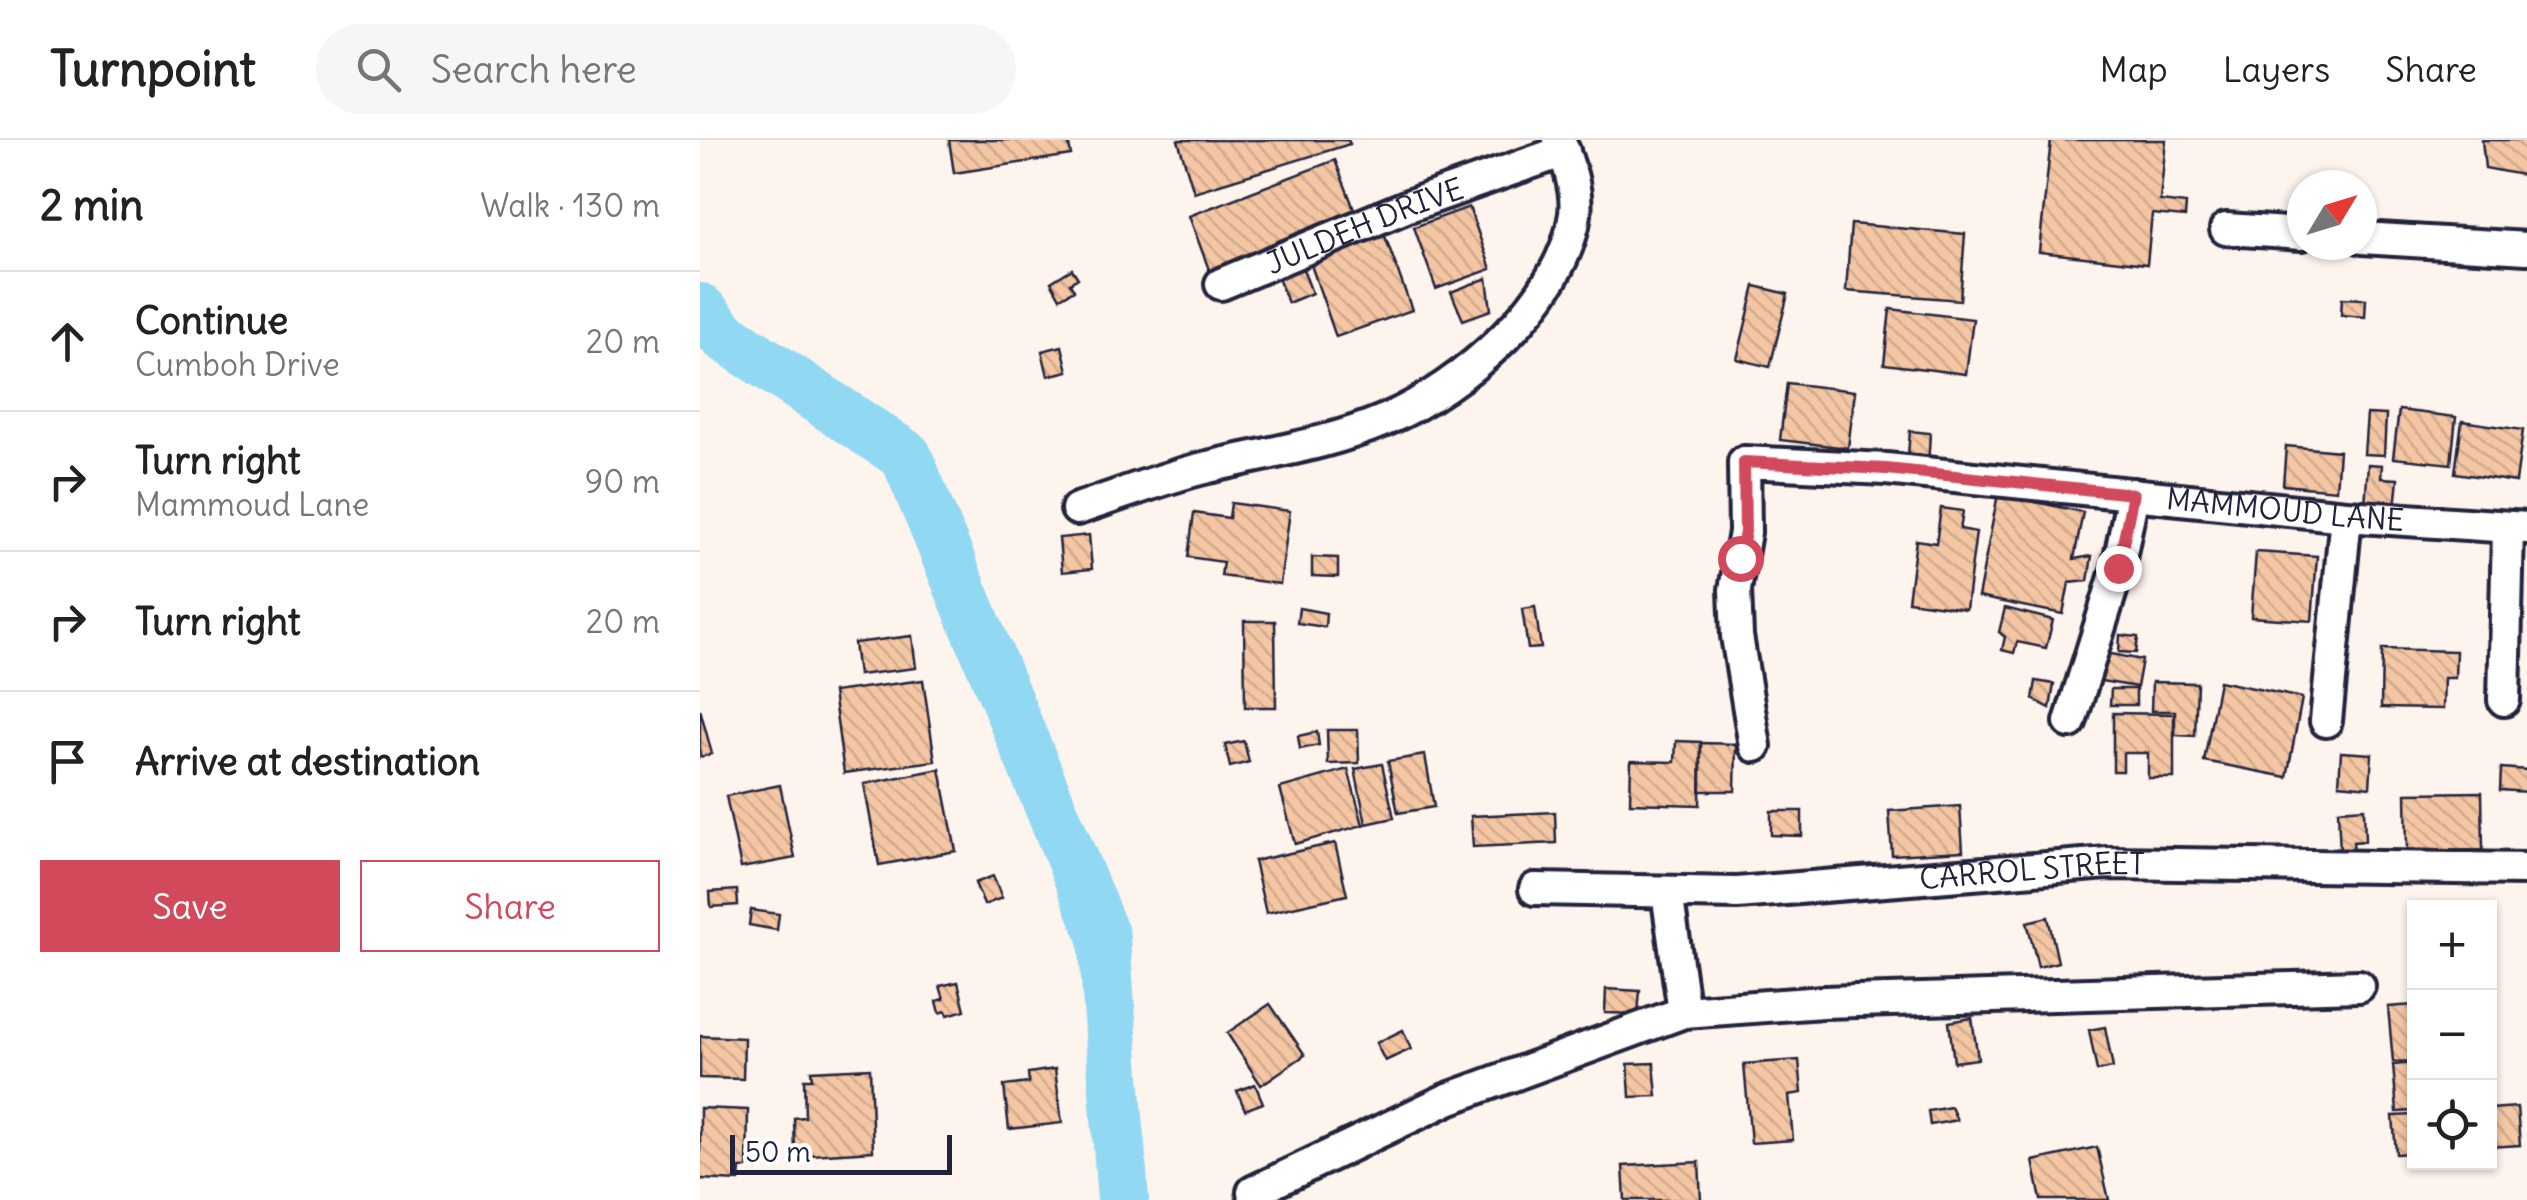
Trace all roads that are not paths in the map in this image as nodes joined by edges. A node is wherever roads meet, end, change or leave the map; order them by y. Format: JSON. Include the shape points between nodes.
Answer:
{"nodes":[{"id":1,"x":1561,"y":146,"type":"edge"},
{"id":2,"x":2226,"y":229,"type":"dead end"},
{"id":3,"x":2287,"y":233,"type":"edge"},
{"id":4,"x":2377,"y":239,"type":"edge"},
{"id":5,"x":2527,"y":248,"type":"edge"},
{"id":6,"x":1221,"y":284,"type":"dead end"},
{"id":7,"x":2133,"y":494,"type":"junction"},
{"id":8,"x":1078,"y":508,"type":"dead end"},
{"id":9,"x":2346,"y":516,"type":"junction"},
{"id":10,"x":2518,"y":528,"type":"edge"},
{"id":11,"x":2504,"y":700,"type":"dead end"},
{"id":12,"x":2070,"y":722,"type":"dead end"},
{"id":13,"x":2326,"y":722,"type":"dead end"},
{"id":14,"x":1755,"y":746,"type":"dead end"},
{"id":15,"x":2527,"y":869,"type":"edge"},
{"id":16,"x":1535,"y":889,"type":"dead end"},
{"id":17,"x":1667,"y":892,"type":"junction"},
{"id":18,"x":2358,"y":986,"type":"dead end"},
{"id":19,"x":1684,"y":1012,"type":"junction"},
{"id":20,"x":1253,"y":1192,"type":"dead end"}],
"edges":[{"from":1,"to":6,"type":"street","name":"JULDEH DRIVE"},
{"from":1,"to":8,"type":"street","via":[[1575,216],[1556,271],[1500,344],[1444,387],[1386,420]]},
{"from":2,"to":3,"type":"street"},
{"from":4,"to":5,"type":"street"},
{"from":7,"to":9,"type":"street","name":"MAMMOUD LANE"},
{"from":7,"to":12,"type":"street","via":[[2118,568]]},
{"from":7,"to":14,"type":"street","name":"MAMMOUD LANE","via":[[1744,462],[1737,636]]},
{"from":9,"to":10,"type":"street","name":"MAMMOUD LANE"},
{"from":9,"to":13,"type":"street"},
{"from":10,"to":11,"type":"street"},
{"from":15,"to":17,"type":"street","name":"CARROL STREET","via":[[2108,863],[1737,893]]},
{"from":16,"to":17,"type":"street","name":"CARROL STREET"},
{"from":17,"to":19,"type":"street"},
{"from":18,"to":19,"type":"street"},
{"from":19,"to":20,"type":"street","via":[[1448,1099]]}]}
